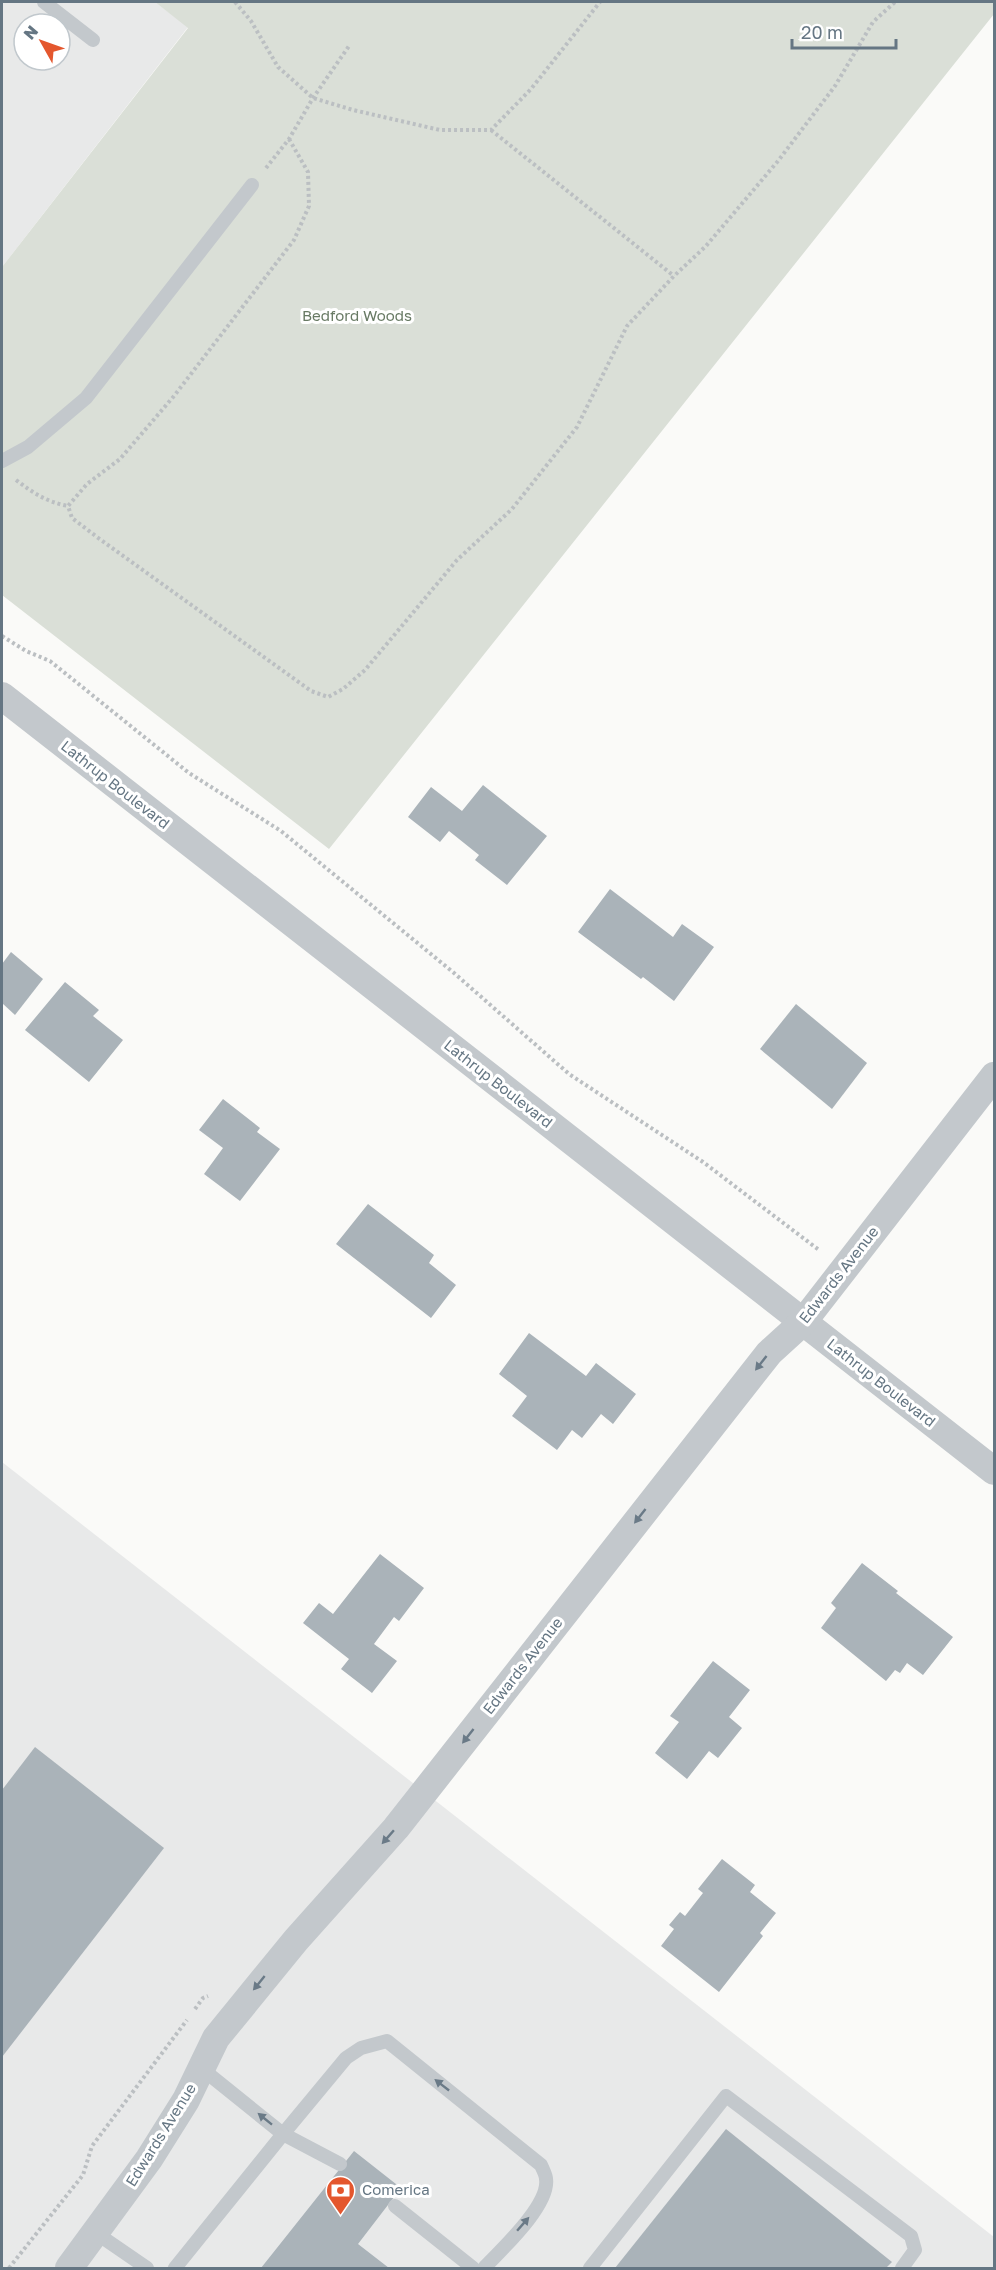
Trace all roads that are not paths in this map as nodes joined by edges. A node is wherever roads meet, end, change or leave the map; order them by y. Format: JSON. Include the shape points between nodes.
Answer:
{"nodes":[{"id":1,"x":44,"y":2,"type":"edge"},
{"id":2,"x":93,"y":40,"type":"dead end"},
{"id":3,"x":252,"y":185,"type":"road end"},
{"id":4,"x":2,"y":461,"type":"edge"},
{"id":5,"x":2,"y":696,"type":"edge"},
{"id":6,"x":994,"y":1076,"type":"edge"},
{"id":7,"x":803,"y":1322,"type":"junction"},
{"id":8,"x":994,"y":1471,"type":"edge"},
{"id":9,"x":201,"y":2068,"type":"junction"},
{"id":10,"x":283,"y":2134,"type":"junction"},
{"id":11,"x":340,"y":2164,"type":"dead end"},
{"id":12,"x":396,"y":2206,"type":"dead end"},
{"id":13,"x":96,"y":2233,"type":"junction"},
{"id":14,"x":69,"y":2268,"type":"edge"},
{"id":15,"x":147,"y":2268,"type":"edge"},
{"id":16,"x":175,"y":2268,"type":"edge"},
{"id":17,"x":473,"y":2268,"type":"edge"},
{"id":18,"x":484,"y":2268,"type":"edge"},
{"id":19,"x":590,"y":2268,"type":"edge"},
{"id":20,"x":902,"y":2268,"type":"edge"}],
"edges":[{"from":1,"to":2,"type":"lane"},
{"from":3,"to":4,"type":"lane","via":[[86,398],[28,447]]},
{"from":5,"to":7,"type":"street","name":"Lathrup Boulevard"},
{"from":6,"to":7,"type":"street","name":"Edwards Avenue"},
{"from":7,"to":8,"type":"street","name":"Lathrup Boulevard"},
{"from":7,"to":9,"type":"street","name":"Edwards Avenue","one_way":true,"via":[[769,1353],[396,1827],[258,1984],[216,2038]]},
{"from":10,"to":9,"type":"lane","one_way":true},
{"from":9,"to":13,"type":"street","name":"Edwards Avenue","via":[[186,2100]]},
{"from":10,"to":11,"type":"lane"},
{"from":10,"to":16,"type":"lane"},
{"from":18,"to":10,"type":"lane","one_way":true,"via":[[543,2198],[547,2180],[542,2166],[387,2041],[361,2048],[346,2058]]},
{"from":12,"to":17,"type":"lane"},
{"from":13,"to":14,"type":"street","name":"Edwards Avenue"},
{"from":13,"to":15,"type":"lane"},
{"from":19,"to":20,"type":"lane","via":[[726,2096],[911,2236],[915,2250]]}]}
